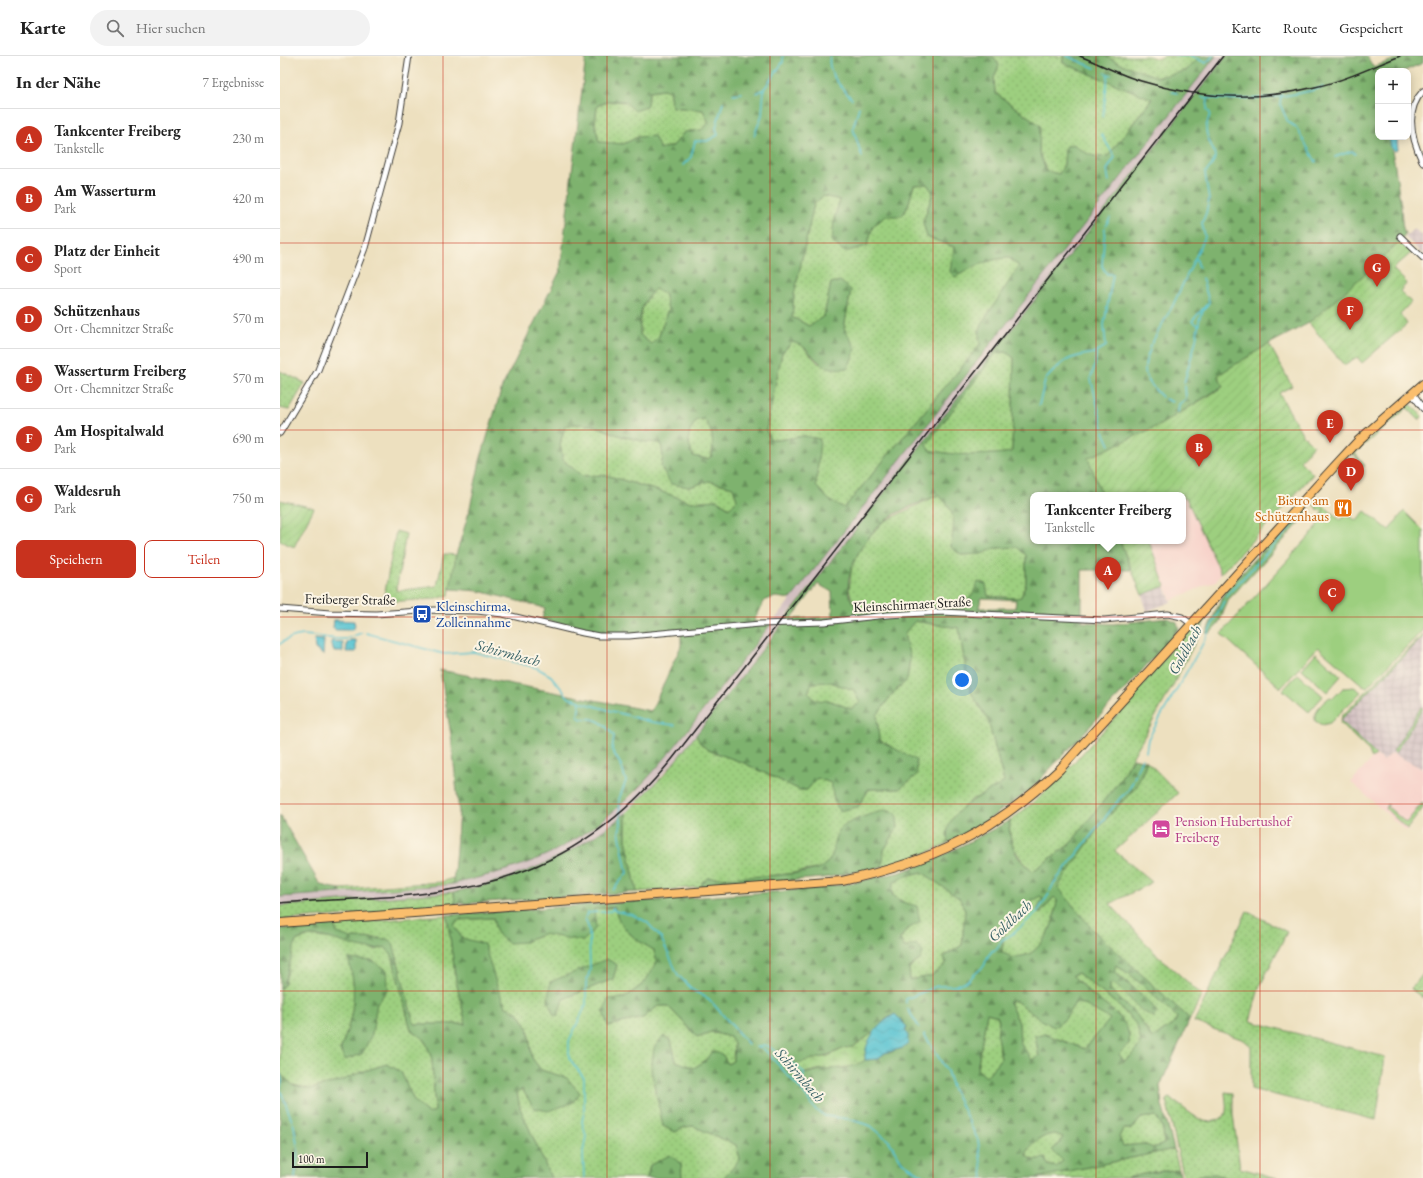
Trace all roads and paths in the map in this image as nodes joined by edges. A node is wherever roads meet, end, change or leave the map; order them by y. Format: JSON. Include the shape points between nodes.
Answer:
{"nodes":[{"id":1,"x":410,"y":56,"type":"edge"},
{"id":2,"x":1423,"y":91,"type":"edge"},
{"id":3,"x":1422,"y":160,"type":"edge"},
{"id":4,"x":1400,"y":236,"type":"dead end"},
{"id":5,"x":1423,"y":258,"type":"edge"},
{"id":6,"x":1423,"y":384,"type":"edge"},
{"id":7,"x":1412,"y":394,"type":"junction"},
{"id":8,"x":1423,"y":408,"type":"edge"},
{"id":9,"x":280,"y":433,"type":"edge"},
{"id":10,"x":280,"y":609,"type":"edge"},
{"id":11,"x":1190,"y":623,"type":"junction"},
{"id":12,"x":680,"y":632,"type":"joint"},
{"id":13,"x":280,"y":923,"type":"edge"}],
"edges":[{"from":1,"to":9,"type":"street","via":[[399,123],[365,248],[318,370]]},
{"from":2,"to":3,"type":"street","via":[[1412,110],[1411,118]]},
{"from":4,"to":5,"type":"street"},
{"from":6,"to":7,"type":"main road"},
{"from":7,"to":8,"type":"street"},
{"from":7,"to":11,"type":"main road","via":[[1359,440]]},
{"from":10,"to":12,"type":"street","name":"Freiberger Straße","via":[[376,614],[434,610],[476,611],[503,614],[600,636]]},
{"from":11,"to":12,"type":"street","name":"Kleinschirmaer Straße","via":[[1182,617],[1168,614],[1104,620],[942,612]]},
{"from":11,"to":13,"type":"main road","via":[[1038,790],[989,826],[956,844],[907,865],[842,881],[810,884]]}]}
